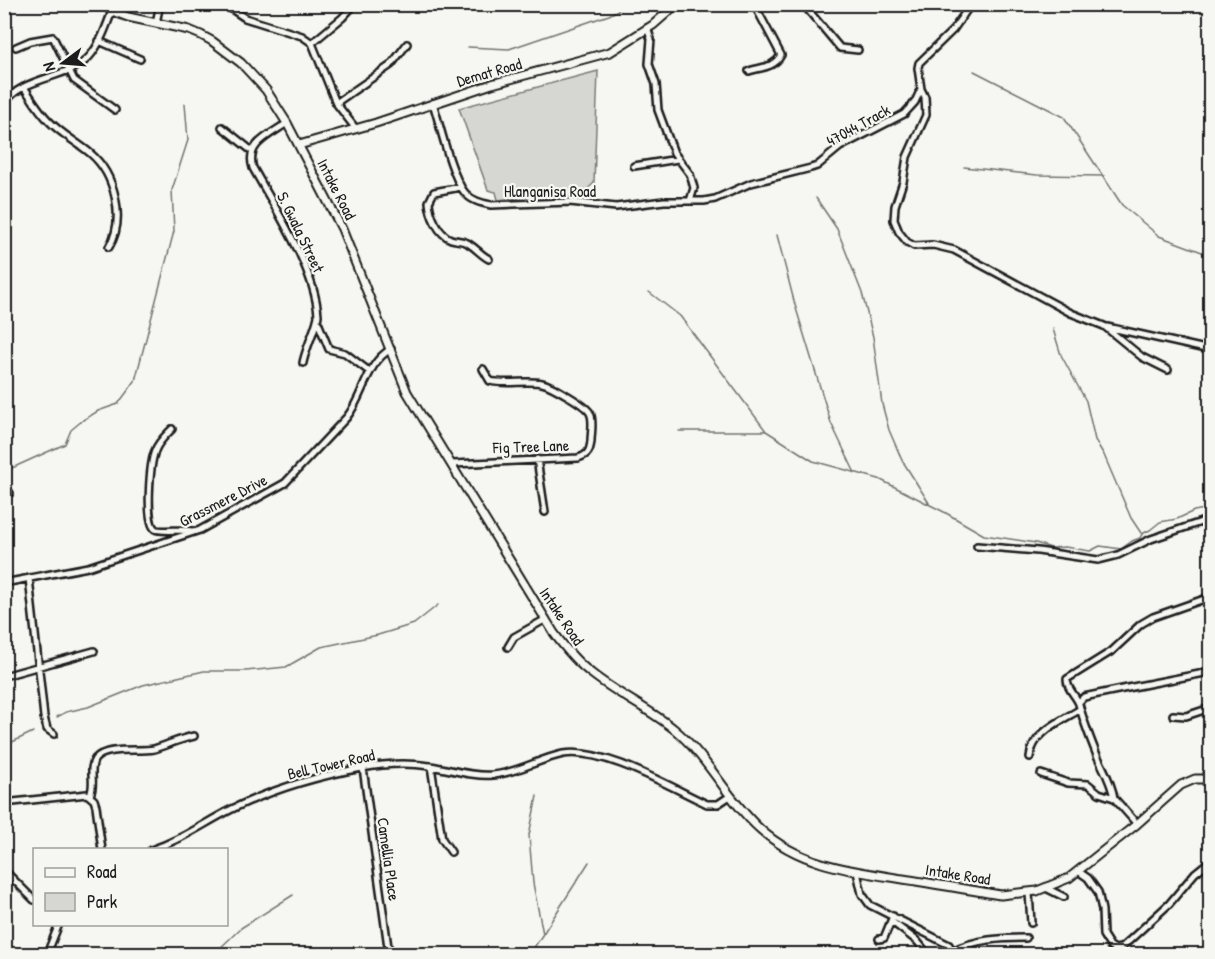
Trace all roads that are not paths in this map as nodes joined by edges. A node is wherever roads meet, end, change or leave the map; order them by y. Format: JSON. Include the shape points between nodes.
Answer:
{"nodes":[{"id":1,"x":102,"y":4,"type":"edge"},
{"id":2,"x":160,"y":4,"type":"edge"},
{"id":3,"x":224,"y":4,"type":"edge"},
{"id":4,"x":355,"y":4,"type":"edge"},
{"id":5,"x":677,"y":4,"type":"edge"},
{"id":6,"x":754,"y":4,"type":"edge"},
{"id":7,"x":803,"y":4,"type":"edge"},
{"id":8,"x":970,"y":4,"type":"edge"},
{"id":9,"x":112,"y":11,"type":"junction"},
{"id":10,"x":156,"y":23,"type":"junction"},
{"id":11,"x":647,"y":28,"type":"junction"},
{"id":12,"x":99,"y":41,"type":"junction"},
{"id":13,"x":312,"y":43,"type":"junction"},
{"id":14,"x":407,"y":44,"type":"dead end"},
{"id":15,"x":16,"y":46,"type":"dead end"},
{"id":16,"x":858,"y":50,"type":"dead end"},
{"id":17,"x":140,"y":59,"type":"dead end"},
{"id":18,"x":68,"y":69,"type":"junction"},
{"id":19,"x":749,"y":71,"type":"dead end"},
{"id":20,"x":24,"y":87,"type":"junction"},
{"id":21,"x":921,"y":89,"type":"junction"},
{"id":22,"x":336,"y":103,"type":"junction"},
{"id":23,"x":433,"y":103,"type":"junction"},
{"id":24,"x":4,"y":104,"type":"edge"},
{"id":25,"x":115,"y":110,"type":"dead end"},
{"id":26,"x":287,"y":123,"type":"junction"},
{"id":27,"x":222,"y":127,"type":"dead end"},
{"id":28,"x":356,"y":129,"type":"junction"},
{"id":29,"x":298,"y":145,"type":"junction"},
{"id":30,"x":252,"y":151,"type":"junction"},
{"id":31,"x":678,"y":159,"type":"junction"},
{"id":32,"x":634,"y":166,"type":"dead end"},
{"id":33,"x":461,"y":187,"type":"junction"},
{"id":34,"x":732,"y":192,"type":"joint"},
{"id":35,"x":690,"y":201,"type":"junction"},
{"id":36,"x":109,"y":247,"type":"dead end"},
{"id":37,"x":489,"y":259,"type":"dead end"},
{"id":38,"x":317,"y":320,"type":"junction"},
{"id":39,"x":1104,"y":326,"type":"junction"},
{"id":40,"x":391,"y":349,"type":"junction"},
{"id":41,"x":1210,"y":350,"type":"edge"},
{"id":42,"x":303,"y":363,"type":"dead end"},
{"id":43,"x":483,"y":369,"type":"dead end"},
{"id":44,"x":1168,"y":370,"type":"dead end"},
{"id":45,"x":370,"y":372,"type":"junction"},
{"id":46,"x":172,"y":429,"type":"dead end"},
{"id":47,"x":537,"y":459,"type":"junction"},
{"id":48,"x":453,"y":464,"type":"junction"},
{"id":49,"x":545,"y":512,"type":"dead end"},
{"id":50,"x":1210,"y":519,"type":"edge"},
{"id":51,"x":194,"y":532,"type":"junction"},
{"id":52,"x":977,"y":546,"type":"dead end"},
{"id":53,"x":29,"y":578,"type":"junction"},
{"id":54,"x":4,"y":583,"type":"edge"},
{"id":55,"x":1208,"y":598,"type":"edge"},
{"id":56,"x":546,"y":619,"type":"junction"},
{"id":57,"x":508,"y":647,"type":"dead end"},
{"id":58,"x":94,"y":651,"type":"dead end"},
{"id":59,"x":38,"y":668,"type":"junction"},
{"id":60,"x":1210,"y":672,"type":"edge"},
{"id":61,"x":4,"y":676,"type":"edge"},
{"id":62,"x":1079,"y":702,"type":"junction"},
{"id":63,"x":1210,"y":708,"type":"edge"},
{"id":64,"x":1079,"y":710,"type":"junction"},
{"id":65,"x":1173,"y":716,"type":"dead end"},
{"id":66,"x":54,"y":734,"type":"dead end"},
{"id":67,"x":194,"y":736,"type":"dead end"},
{"id":68,"x":1030,"y":757,"type":"dead end"},
{"id":69,"x":431,"y":766,"type":"junction"},
{"id":70,"x":363,"y":768,"type":"junction"},
{"id":71,"x":1041,"y":774,"type":"dead end"},
{"id":72,"x":1208,"y":779,"type":"edge"},
{"id":73,"x":1210,"y":789,"type":"edge"},
{"id":74,"x":90,"y":795,"type":"junction"},
{"id":75,"x":730,"y":796,"type":"junction"},
{"id":76,"x":1114,"y":798,"type":"junction"},
{"id":77,"x":4,"y":803,"type":"edge"},
{"id":78,"x":1137,"y":824,"type":"junction"},
{"id":79,"x":102,"y":848,"type":"edge"},
{"id":80,"x":154,"y":848,"type":"edge"},
{"id":81,"x":451,"y":852,"type":"dead end"},
{"id":82,"x":1210,"y":861,"type":"edge"},
{"id":83,"x":4,"y":870,"type":"edge"},
{"id":84,"x":1078,"y":871,"type":"junction"},
{"id":85,"x":857,"y":872,"type":"junction"},
{"id":86,"x":1046,"y":888,"type":"junction"},
{"id":87,"x":1029,"y":893,"type":"junction"},
{"id":88,"x":1064,"y":897,"type":"dead end"},
{"id":89,"x":33,"y":899,"type":"edge"},
{"id":90,"x":892,"y":919,"type":"junction"},
{"id":91,"x":1031,"y":923,"type":"dead end"},
{"id":92,"x":58,"y":926,"type":"edge"},
{"id":93,"x":1026,"y":938,"type":"dead end"},
{"id":94,"x":879,"y":939,"type":"dead end"},
{"id":95,"x":926,"y":952,"type":"dead end"},
{"id":96,"x":954,"y":953,"type":"edge"},
{"id":97,"x":47,"y":954,"type":"edge"},
{"id":98,"x":389,"y":954,"type":"edge"}],
"edges":[{"from":1,"to":9,"type":"street","name":"Intake Road"},
{"from":2,"to":10,"type":"street"},
{"from":3,"to":13,"type":"street","via":[[237,15],[302,36]]},
{"from":4,"to":13,"type":"street"},
{"from":5,"to":11,"type":"street","name":"Demat Road"},
{"from":6,"to":19,"type":"street","via":[[781,55],[764,69]]},
{"from":7,"to":16,"type":"street","via":[[836,44]]},
{"from":8,"to":21,"type":"street","via":[[953,30],[919,63]]},
{"from":9,"to":10,"type":"street","name":"Intake Road"},
{"from":9,"to":12,"type":"street"},
{"from":10,"to":26,"type":"street","name":"Intake Road","via":[[201,35],[226,51],[261,83]]},
{"from":11,"to":23,"type":"street","name":"Demat Road","via":[[610,52]]},
{"from":11,"to":31,"type":"street","via":[[658,110]]},
{"from":12,"to":17,"type":"street"},
{"from":12,"to":18,"type":"street","via":[[84,62]]},
{"from":13,"to":22,"type":"street"},
{"from":14,"to":22,"type":"street","via":[[391,65]]},
{"from":15,"to":18,"type":"street","via":[[53,37]]},
{"from":18,"to":20,"type":"street"},
{"from":18,"to":25,"type":"street","via":[[74,80]]},
{"from":20,"to":24,"type":"street"},
{"from":20,"to":36,"type":"street","via":[[48,120],[90,153],[104,170],[118,213],[117,229]]},
{"from":21,"to":34,"type":"street","name":"47044 Track","via":[[904,114],[840,147],[817,166],[751,183]]},
{"from":21,"to":39,"type":"street","via":[[926,115],[907,157],[895,206],[894,220],[907,242],[954,250],[1071,313]]},
{"from":22,"to":28,"type":"street"},
{"from":23,"to":28,"type":"street","name":"Demat Road"},
{"from":23,"to":33,"type":"street"},
{"from":26,"to":29,"type":"street","name":"Intake Road"},
{"from":26,"to":30,"type":"street"},
{"from":27,"to":30,"type":"street"},
{"from":28,"to":29,"type":"street","name":"Demat Road"},
{"from":29,"to":40,"type":"street","name":"Intake Road","via":[[342,229]]},
{"from":30,"to":38,"type":"street","name":"S. Gwala Street","via":[[253,168],[310,279]]},
{"from":31,"to":32,"type":"street"},
{"from":31,"to":35,"type":"street","via":[[693,182]]},
{"from":33,"to":35,"type":"street","name":"Hlanganisa Road","via":[[475,200],[491,205],[570,202],[616,207]]},
{"from":33,"to":37,"type":"street","via":[[434,192],[429,202],[432,217],[445,235],[466,242]]},
{"from":34,"to":35,"type":"street","name":"Hlanganisa Road","via":[[715,199]]},
{"from":38,"to":42,"type":"street","name":"S. Gwala Street"},
{"from":38,"to":45,"type":"street","via":[[329,349],[345,353]]},
{"from":39,"to":41,"type":"street"},
{"from":39,"to":44,"type":"street","via":[[1142,357]]},
{"from":40,"to":45,"type":"street","name":"Grassmere Drive","via":[[379,357]]},
{"from":40,"to":48,"type":"street","name":"Intake Road","via":[[407,392]]},
{"from":43,"to":47,"type":"street","name":"Fig Tree Lane","via":[[486,377],[495,382],[550,386],[590,413],[591,448],[587,454],[578,458]]},
{"from":45,"to":51,"type":"street","name":"Grassmere Drive","via":[[354,408],[291,478]]},
{"from":46,"to":51,"type":"street","via":[[153,458],[151,521],[160,532]]},
{"from":47,"to":48,"type":"street","name":"Fig Tree Lane"},
{"from":47,"to":49,"type":"street"},
{"from":48,"to":56,"type":"street","name":"Intake Road"},
{"from":50,"to":52,"type":"street","via":[[1098,560]]},
{"from":51,"to":53,"type":"street","name":"Grassmere Drive","via":[[88,567]]},
{"from":53,"to":54,"type":"street","name":"Grassmere Drive"},
{"from":53,"to":59,"type":"street"},
{"from":55,"to":62,"type":"street","via":[[1153,617],[1112,651],[1067,679]]},
{"from":56,"to":57,"type":"street","via":[[514,638]]},
{"from":56,"to":75,"type":"street","name":"Intake Road","via":[[569,653],[592,674],[675,730]]},
{"from":58,"to":59,"type":"street"},
{"from":59,"to":61,"type":"street"},
{"from":59,"to":66,"type":"street","via":[[44,717],[47,729]]},
{"from":60,"to":62,"type":"street","via":[[1084,697]]},
{"from":62,"to":64,"type":"street"},
{"from":63,"to":65,"type":"street"},
{"from":64,"to":68,"type":"street","via":[[1047,729],[1036,741]]},
{"from":64,"to":76,"type":"street"},
{"from":67,"to":74,"type":"street","via":[[154,749],[97,758]]},
{"from":69,"to":70,"type":"street","name":"Bell Tower Road"},
{"from":69,"to":75,"type":"street","name":"Bell Tower Road","via":[[493,775],[576,753],[620,764],[707,804],[718,804]]},
{"from":69,"to":81,"type":"street","via":[[442,839]]},
{"from":70,"to":80,"type":"street","name":"Bell Tower Road","via":[[298,783],[230,810],[177,840]]},
{"from":70,"to":98,"type":"street","name":"Camellia Place"},
{"from":71,"to":76,"type":"street","via":[[1068,783],[1085,783],[1099,794]]},
{"from":72,"to":73,"type":"street"},
{"from":72,"to":78,"type":"street","name":"Intake Road","via":[[1181,785]]},
{"from":74,"to":77,"type":"street"},
{"from":74,"to":79,"type":"street","via":[[96,806]]},
{"from":75,"to":85,"type":"street","name":"Intake Road","via":[[762,831],[788,849],[818,863]]},
{"from":76,"to":78,"type":"street"},
{"from":78,"to":84,"type":"street","name":"Intake Road"},
{"from":82,"to":84,"type":"street","via":[[1169,904],[1121,948],[1115,949],[1103,934],[1098,892]]},
{"from":83,"to":89,"type":"street"},
{"from":84,"to":86,"type":"street","name":"Intake Road"},
{"from":85,"to":87,"type":"street","name":"Intake Road","via":[[1001,895]]},
{"from":85,"to":90,"type":"street","via":[[864,900]]},
{"from":86,"to":87,"type":"street","name":"Intake Road"},
{"from":86,"to":88,"type":"street"},
{"from":87,"to":91,"type":"street"},
{"from":90,"to":94,"type":"street","via":[[884,938]]},
{"from":90,"to":95,"type":"street"},
{"from":90,"to":96,"type":"street","via":[[949,945]]},
{"from":92,"to":97,"type":"street"},
{"from":93,"to":96,"type":"street","via":[[963,946]]}]}
